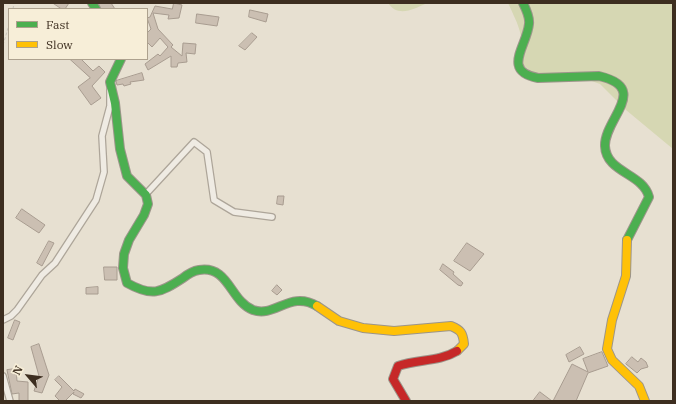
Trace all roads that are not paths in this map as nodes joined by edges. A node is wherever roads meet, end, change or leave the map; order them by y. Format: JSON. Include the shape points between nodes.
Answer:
{"nodes":[{"id":1,"x":523,"y":3,"type":"edge"},
{"id":2,"x":120,"y":60,"type":"edge"},
{"id":3,"x":111,"y":88,"type":"junction"},
{"id":4,"x":146,"y":194,"type":"junction"},
{"id":5,"x":272,"y":217,"type":"dead end"},
{"id":6,"x":3,"y":320,"type":"edge"},
{"id":7,"x":3,"y":376,"type":"edge"},
{"id":8,"x":10,"y":401,"type":"edge"},
{"id":9,"x":406,"y":401,"type":"edge"},
{"id":10,"x":645,"y":401,"type":"edge"}],
"edges":[{"from":1,"to":10,"type":"street","via":[[529,24],[518,62],[524,75],[534,78],[588,74],[601,76],[615,82],[623,93],[622,106],[606,141],[606,149],[613,165],[637,179],[646,188],[649,197],[627,240],[626,276],[612,320],[607,349],[615,362],[638,384]]},
{"from":2,"to":3,"type":"street","via":[[112,76]]},
{"from":3,"to":4,"type":"street","via":[[126,172],[130,182]]},
{"from":3,"to":6,"type":"street","via":[[110,106],[102,136],[104,172],[96,200],[56,263],[42,275],[17,310]]},
{"from":4,"to":5,"type":"street","via":[[194,142],[207,152],[214,200],[234,212]]},
{"from":4,"to":9,"type":"street","via":[[146,210],[121,263],[122,273],[131,286],[146,291],[165,290],[190,274],[205,269],[213,270],[221,275],[245,304],[258,312],[300,300],[313,304],[341,322],[371,329],[402,331],[447,325],[460,329],[463,332],[464,344],[456,352],[441,358],[407,362],[398,366],[393,379]]},
{"from":7,"to":8,"type":"street"}]}
